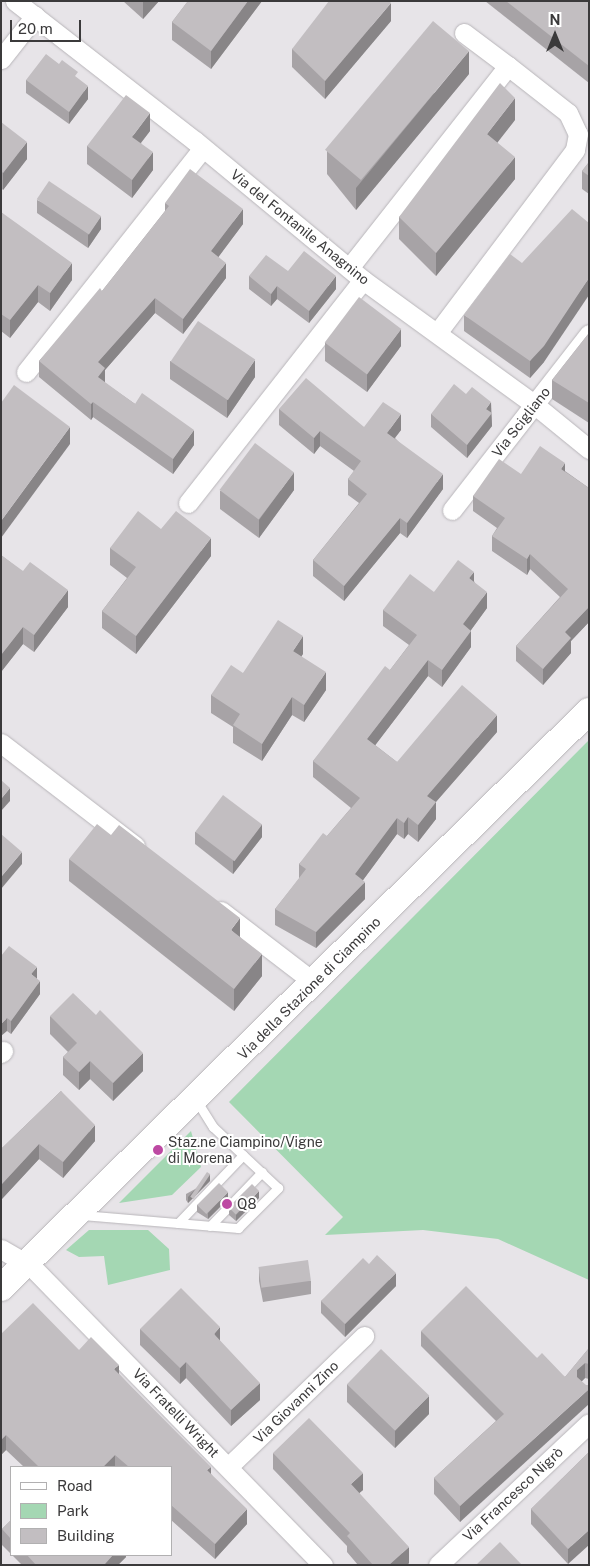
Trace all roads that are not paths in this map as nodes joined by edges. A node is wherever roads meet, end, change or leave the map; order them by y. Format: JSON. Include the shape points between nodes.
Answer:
{"nodes":[{"id":1,"x":15,"y":1,"type":"edge"},
{"id":2,"x":34,"y":16,"type":"junction"},
{"id":3,"x":464,"y":32,"type":"dead end"},
{"id":4,"x":1,"y":59,"type":"edge"},
{"id":5,"x":508,"y":66,"type":"junction"},
{"id":6,"x":203,"y":148,"type":"junction"},
{"id":7,"x":356,"y":274,"type":"junction"},
{"id":8,"x":437,"y":333,"type":"junction"},
{"id":9,"x":589,"y":334,"type":"edge"},
{"id":10,"x":26,"y":372,"type":"dead end"},
{"id":11,"x":535,"y":404,"type":"junction"},
{"id":12,"x":589,"y":449,"type":"edge"},
{"id":13,"x":188,"y":502,"type":"dead end"},
{"id":14,"x":452,"y":510,"type":"dead end"},
{"id":15,"x":589,"y":711,"type":"edge"},
{"id":16,"x":1,"y":743,"type":"edge"},
{"id":17,"x":150,"y":857,"type":"edge"},
{"id":18,"x":204,"y":898,"type":"edge"},
{"id":19,"x":315,"y":982,"type":"junction"},
{"id":20,"x":195,"y":1100,"type":"junction"},
{"id":21,"x":244,"y":1155,"type":"junction"},
{"id":22,"x":262,"y":1172,"type":"junction"},
{"id":23,"x":77,"y":1214,"type":"junction"},
{"id":24,"x":178,"y":1223,"type":"junction"},
{"id":25,"x":210,"y":1226,"type":"junction"},
{"id":26,"x":1,"y":1249,"type":"edge"},
{"id":27,"x":28,"y":1262,"type":"junction"},
{"id":28,"x":1,"y":1288,"type":"edge"},
{"id":29,"x":364,"y":1336,"type":"dead end"},
{"id":30,"x":589,"y":1423,"type":"edge"},
{"id":31,"x":228,"y":1467,"type":"junction"},
{"id":32,"x":323,"y":1565,"type":"edge"},
{"id":33,"x":438,"y":1565,"type":"edge"}],
"edges":[{"from":1,"to":2,"type":"street","name":"Via del Fontanile Anagnino"},
{"from":2,"to":4,"type":"street"},
{"from":2,"to":6,"type":"street","name":"Via del Fontanile Anagnino"},
{"from":3,"to":5,"type":"street"},
{"from":5,"to":7,"type":"street"},
{"from":5,"to":8,"type":"street","via":[[568,113],[578,134],[575,150]]},
{"from":6,"to":7,"type":"street","name":"Via del Fontanile Anagnino"},
{"from":6,"to":10,"type":"street"},
{"from":7,"to":8,"type":"street","name":"Via del Fontanile Anagnino"},
{"from":7,"to":13,"type":"street"},
{"from":8,"to":11,"type":"street","name":"Via del Fontanile Anagnino"},
{"from":9,"to":11,"type":"street","name":"Via Scigliano"},
{"from":11,"to":12,"type":"street","name":"Via del Fontanile Anagnino"},
{"from":11,"to":14,"type":"street","name":"Via Scigliano"},
{"from":15,"to":19,"type":"street","name":"Via della Stazione di Ciampino"},
{"from":16,"to":17,"type":"street"},
{"from":18,"to":19,"type":"street"},
{"from":19,"to":20,"type":"street","name":"Via della Stazione di Ciampino"},
{"from":20,"to":21,"type":"lane","via":[[213,1127]]},
{"from":20,"to":23,"type":"street","name":"Via della Stazione di Ciampino"},
{"from":21,"to":22,"type":"lane"},
{"from":21,"to":24,"type":"lane"},
{"from":22,"to":25,"type":"lane"},
{"from":22,"to":25,"type":"lane","via":[[278,1188],[238,1228]]},
{"from":23,"to":24,"type":"lane"},
{"from":23,"to":27,"type":"street","name":"Via della Stazione di Ciampino"},
{"from":24,"to":25,"type":"lane"},
{"from":26,"to":27,"type":"street","name":"Via Fratelli Wright"},
{"from":27,"to":28,"type":"street","name":"Via della Stazione di Ciampino"},
{"from":27,"to":31,"type":"street","name":"Via Fratelli Wright"},
{"from":29,"to":31,"type":"street","name":"Via Giovanni Zino"},
{"from":30,"to":33,"type":"street","name":"Via Francesco Nigrò"},
{"from":31,"to":32,"type":"street","name":"Via Fratelli Wright"}]}
